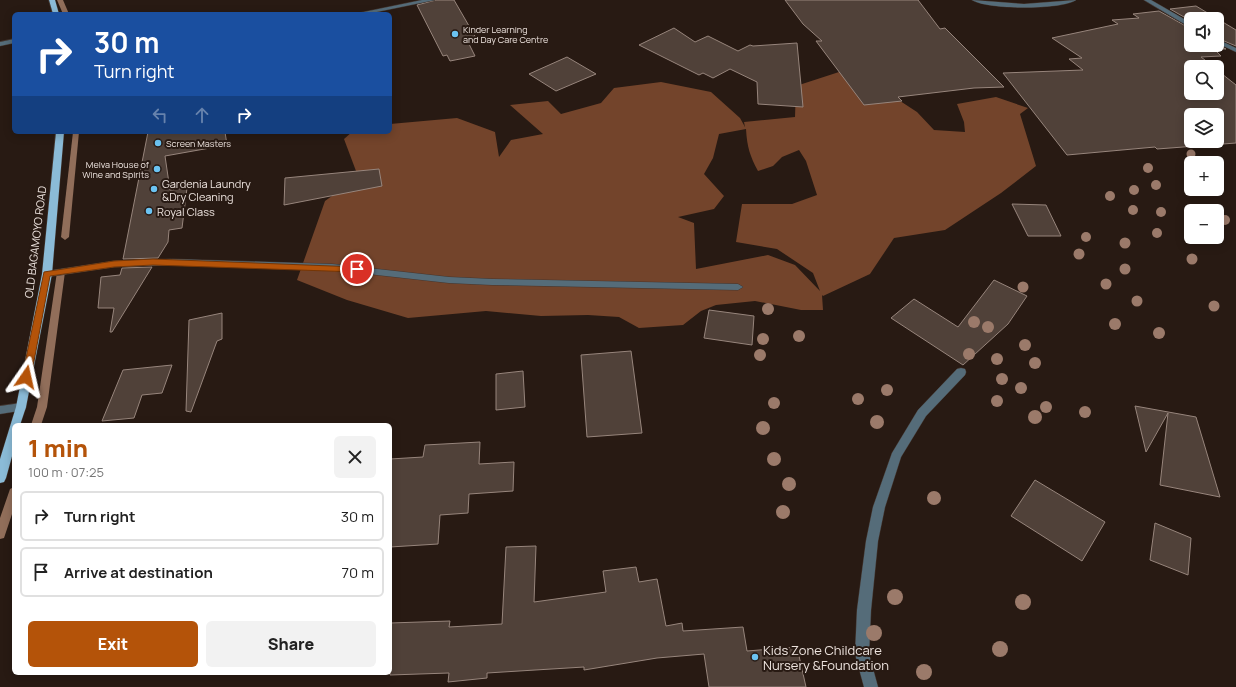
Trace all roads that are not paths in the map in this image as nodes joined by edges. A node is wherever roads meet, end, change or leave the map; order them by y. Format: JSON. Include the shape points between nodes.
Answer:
{"nodes":[{"id":1,"x":52,"y":0,"type":"edge"},
{"id":2,"x":432,"y":0,"type":"edge"},
{"id":3,"x":975,"y":0,"type":"edge"},
{"id":4,"x":1073,"y":0,"type":"edge"},
{"id":5,"x":1147,"y":0,"type":"edge"},
{"id":6,"x":55,"y":12,"type":"edge"},
{"id":7,"x":368,"y":12,"type":"edge"},
{"id":8,"x":1184,"y":22,"type":"edge"},
{"id":9,"x":12,"y":41,"type":"edge"},
{"id":10,"x":0,"y":44,"type":"edge"},
{"id":11,"x":1224,"y":44,"type":"edge"},
{"id":12,"x":1236,"y":50,"type":"edge"},
{"id":13,"x":60,"y":134,"type":"edge"},
{"id":14,"x":46,"y":274,"type":"junction"},
{"id":15,"x":738,"y":287,"type":"dead end"},
{"id":16,"x":961,"y":372,"type":"dead end"},
{"id":17,"x":21,"y":407,"type":"junction"},
{"id":18,"x":0,"y":410,"type":"edge"},
{"id":19,"x":16,"y":423,"type":"edge"},
{"id":20,"x":12,"y":437,"type":"edge"},
{"id":21,"x":0,"y":478,"type":"edge"},
{"id":22,"x":871,"y":687,"type":"edge"}],
"edges":[{"from":1,"to":6,"type":"main road"},
{"from":2,"to":7,"type":"street"},
{"from":3,"to":4,"type":"street","via":[[993,5],[1020,6]]},
{"from":5,"to":8,"type":"street"},
{"from":9,"to":10,"type":"street"},
{"from":11,"to":12,"type":"street"},
{"from":13,"to":14,"type":"main road","name":"OLD BAGAMOYO ROAD"},
{"from":14,"to":15,"type":"street","via":[[114,264],[172,262],[332,267],[485,282]]},
{"from":14,"to":17,"type":"main road","name":"OLD BAGAMOYO ROAD"},
{"from":16,"to":22,"type":"street","via":[[922,413],[896,456],[880,507],[872,541],[864,610],[862,654]]},
{"from":17,"to":18,"type":"street"},
{"from":17,"to":19,"type":"main road","name":"OLD BAGAMOYO ROAD"},
{"from":20,"to":21,"type":"main road"}]}
